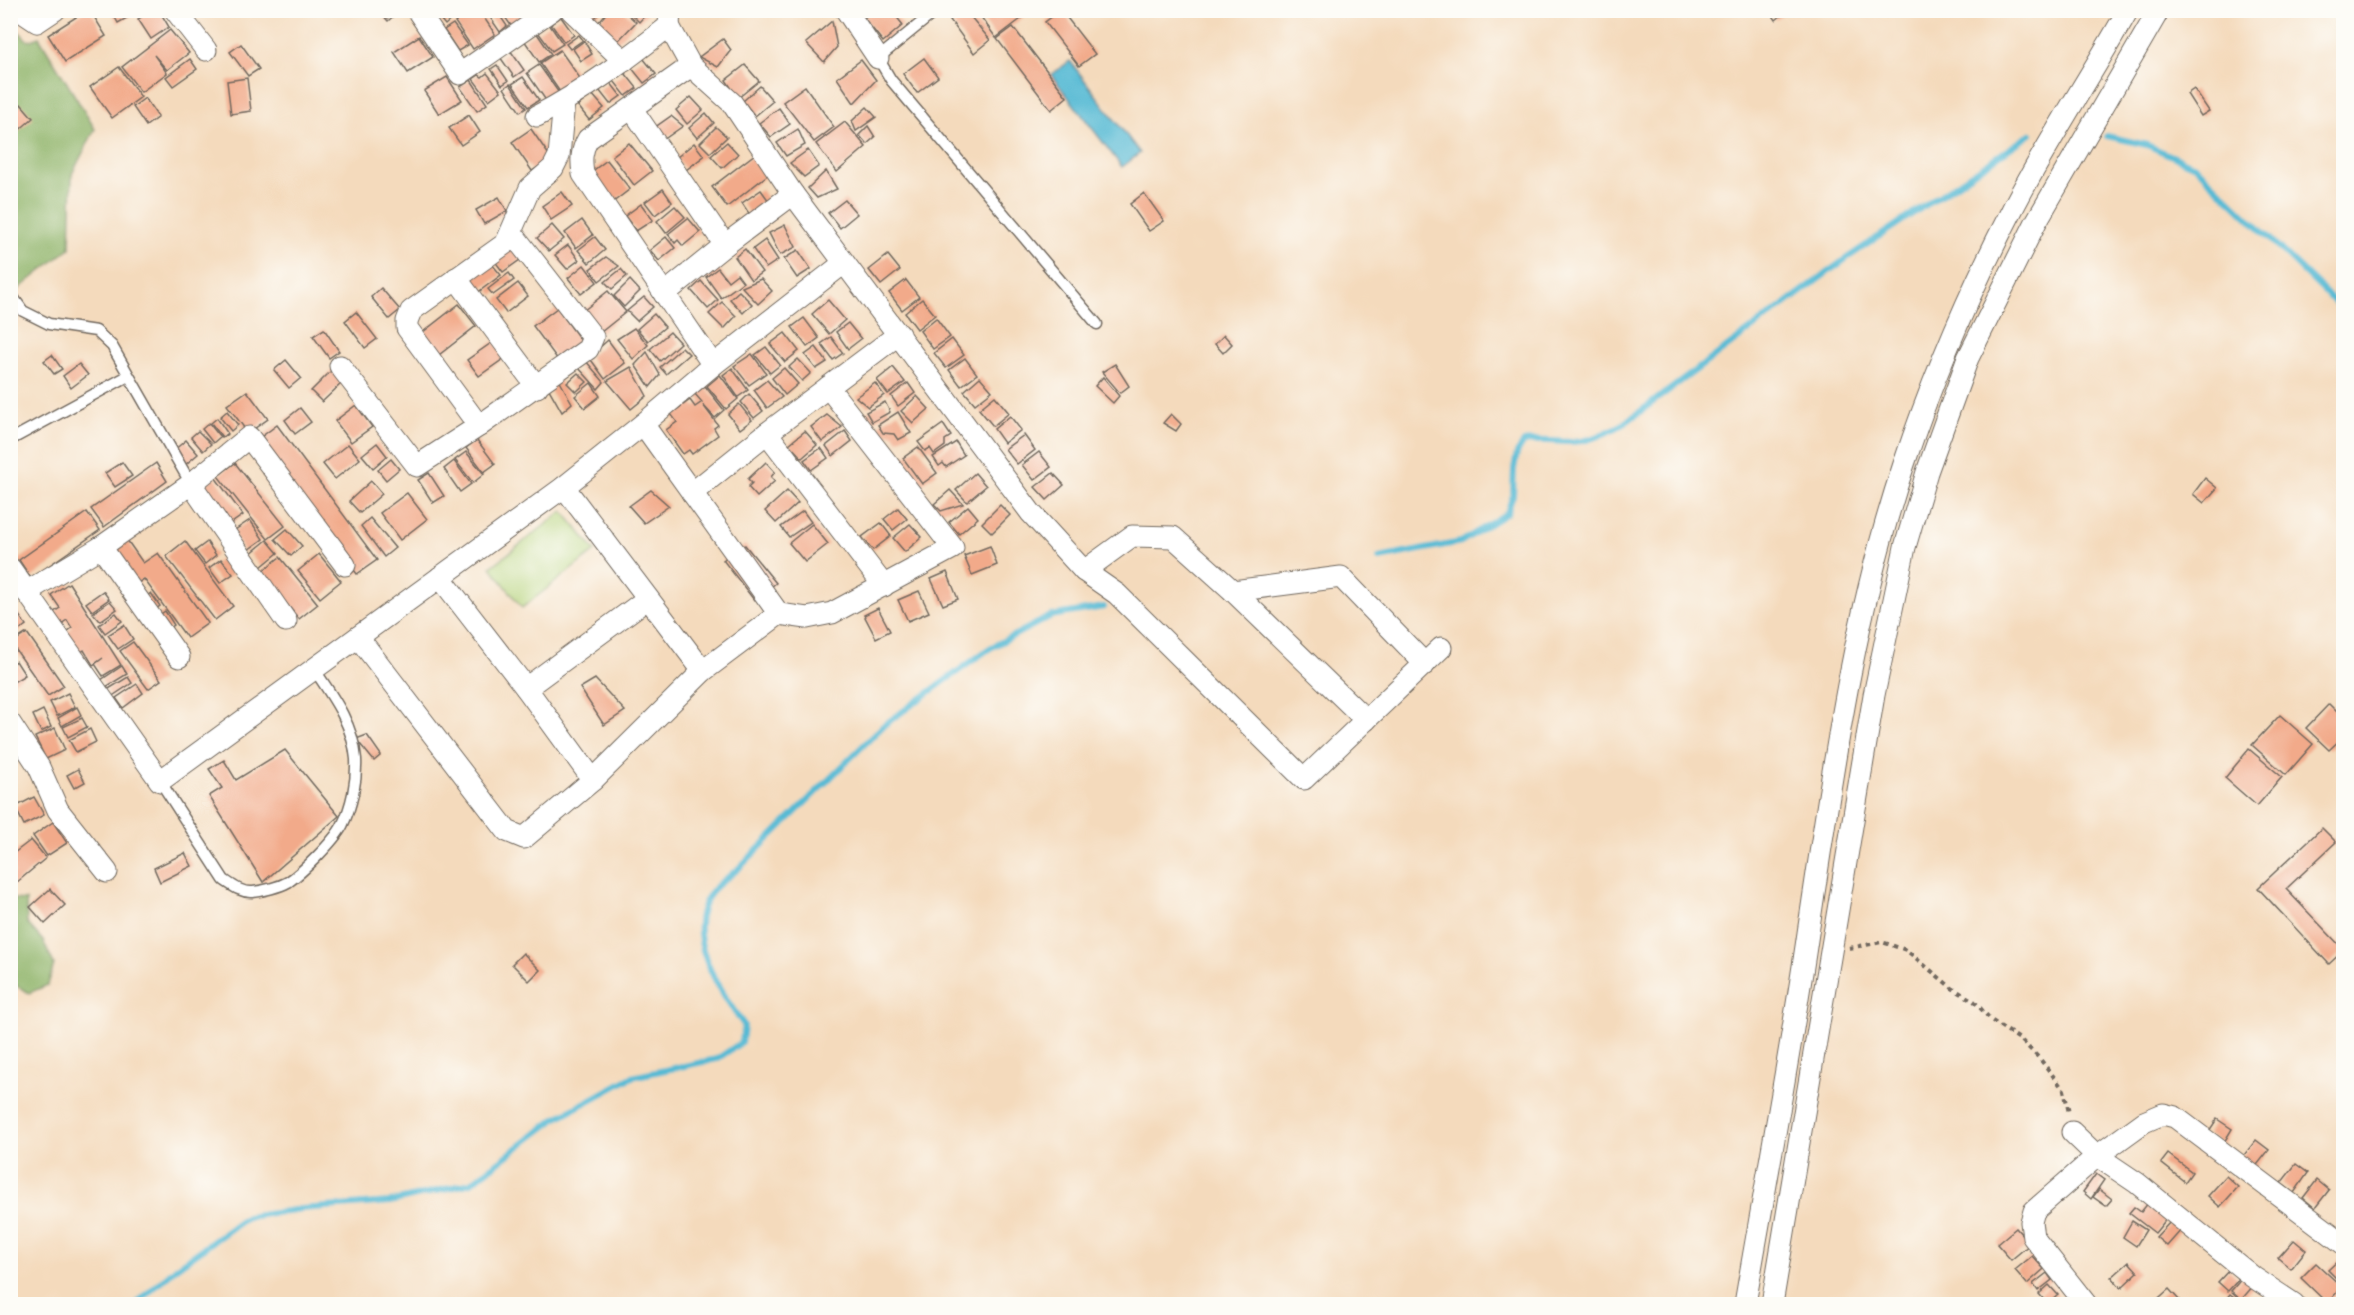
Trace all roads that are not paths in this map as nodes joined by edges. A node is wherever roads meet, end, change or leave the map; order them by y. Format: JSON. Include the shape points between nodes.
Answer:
{"nodes":[{"id":1,"x":19,"y":10,"type":"edge"},
{"id":2,"x":55,"y":10,"type":"edge"},
{"id":3,"x":175,"y":10,"type":"edge"},
{"id":4,"x":417,"y":10,"type":"edge"},
{"id":5,"x":552,"y":10,"type":"edge"},
{"id":6,"x":571,"y":10,"type":"edge"},
{"id":7,"x":846,"y":10,"type":"edge"},
{"id":8,"x":937,"y":10,"type":"edge"},
{"id":9,"x":2128,"y":10,"type":"edge"},
{"id":10,"x":2159,"y":10,"type":"edge"},
{"id":11,"x":669,"y":18,"type":"edge"},
{"id":12,"x":206,"y":50,"type":"dead end"},
{"id":13,"x":878,"y":58,"type":"junction"},
{"id":14,"x":624,"y":61,"type":"junction"},
{"id":15,"x":691,"y":66,"type":"junction"},
{"id":16,"x":564,"y":102,"type":"junction"},
{"id":17,"x":632,"y":109,"type":"junction"},
{"id":18,"x":537,"y":116,"type":"dead end"},
{"id":19,"x":793,"y":194,"type":"junction"},
{"id":20,"x":512,"y":233,"type":"junction"},
{"id":21,"x":725,"y":245,"type":"junction"},
{"id":22,"x":844,"y":263,"type":"junction"},
{"id":23,"x":456,"y":278,"type":"junction"},
{"id":24,"x":10,"y":293,"type":"edge"},
{"id":25,"x":664,"y":294,"type":"junction"},
{"id":26,"x":1097,"y":324,"type":"dead end"},
{"id":27,"x":899,"y":334,"type":"junction"},
{"id":28,"x":713,"y":365,"type":"junction"},
{"id":29,"x":340,"y":366,"type":"dead end"},
{"id":30,"x":128,"y":376,"type":"junction"},
{"id":31,"x":537,"y":387,"type":"junction"},
{"id":32,"x":828,"y":387,"type":"junction"},
{"id":33,"x":643,"y":424,"type":"junction"},
{"id":34,"x":479,"y":426,"type":"junction"},
{"id":35,"x":767,"y":433,"type":"junction"},
{"id":36,"x":10,"y":440,"type":"edge"},
{"id":37,"x":191,"y":484,"type":"junction"},
{"id":38,"x":564,"y":487,"type":"junction"},
{"id":39,"x":692,"y":493,"type":"junction"},
{"id":40,"x":102,"y":548,"type":"junction"},
{"id":41,"x":345,"y":565,"type":"dead end"},
{"id":42,"x":10,"y":568,"type":"edge"},
{"id":43,"x":1084,"y":571,"type":"junction"},
{"id":44,"x":440,"y":577,"type":"junction"},
{"id":45,"x":884,"y":586,"type":"junction"},
{"id":46,"x":1233,"y":591,"type":"junction"},
{"id":47,"x":26,"y":592,"type":"junction"},
{"id":48,"x":647,"y":599,"type":"junction"},
{"id":49,"x":779,"y":614,"type":"junction"},
{"id":50,"x":286,"y":621,"type":"dead end"},
{"id":51,"x":358,"y":637,"type":"junction"},
{"id":52,"x":1442,"y":648,"type":"dead end"},
{"id":53,"x":179,"y":657,"type":"dead end"},
{"id":54,"x":1425,"y":664,"type":"junction"},
{"id":55,"x":314,"y":669,"type":"junction"},
{"id":56,"x":703,"y":671,"type":"junction"},
{"id":57,"x":525,"y":688,"type":"junction"},
{"id":58,"x":1366,"y":720,"type":"junction"},
{"id":59,"x":10,"y":723,"type":"edge"},
{"id":60,"x":593,"y":780,"type":"junction"},
{"id":61,"x":160,"y":781,"type":"junction"},
{"id":62,"x":107,"y":872,"type":"dead end"},
{"id":63,"x":2072,"y":1132,"type":"road end"},
{"id":64,"x":2097,"y":1156,"type":"junction"},
{"id":65,"x":2343,"y":1244,"type":"edge"},
{"id":66,"x":1745,"y":1305,"type":"edge"},
{"id":67,"x":1772,"y":1305,"type":"edge"},
{"id":68,"x":2086,"y":1305,"type":"edge"},
{"id":69,"x":2294,"y":1305,"type":"edge"}],
"edges":[{"from":1,"to":2,"type":"street","via":[[37,22]]},
{"from":3,"to":12,"type":"street"},
{"from":4,"to":5,"type":"street","via":[[460,74]]},
{"from":6,"to":14,"type":"street"},
{"from":7,"to":13,"type":"street"},
{"from":8,"to":13,"type":"lane"},
{"from":9,"to":66,"type":"street","via":[[2043,153],[1979,278],[1924,408],[1880,539],[1845,692]]},
{"from":10,"to":67,"type":"street","via":[[2003,287],[1968,358],[1927,472],[1905,547],[1880,663]]},
{"from":11,"to":14,"type":"street"},
{"from":11,"to":15,"type":"street"},
{"from":13,"to":26,"type":"lane","via":[[891,80]]},
{"from":14,"to":16,"type":"street"},
{"from":15,"to":17,"type":"street"},
{"from":15,"to":19,"type":"street","via":[[732,103]]},
{"from":16,"to":18,"type":"street"},
{"from":16,"to":20,"type":"street","via":[[559,156],[553,168],[530,188]]},
{"from":17,"to":21,"type":"street"},
{"from":17,"to":25,"type":"street","via":[[588,139],[582,149],[584,174]]},
{"from":19,"to":21,"type":"street"},
{"from":19,"to":22,"type":"street"},
{"from":20,"to":23,"type":"street","via":[[506,243]]},
{"from":20,"to":31,"type":"street","via":[[593,337],[588,349]]},
{"from":21,"to":25,"type":"street"},
{"from":22,"to":27,"type":"street"},
{"from":22,"to":28,"type":"street"},
{"from":23,"to":31,"type":"street"},
{"from":23,"to":34,"type":"street","via":[[411,311],[407,328]]},
{"from":24,"to":30,"type":"lane","via":[[23,311],[49,324],[96,331],[112,346]]},
{"from":25,"to":28,"type":"street"},
{"from":27,"to":32,"type":"street"},
{"from":27,"to":43,"type":"street","via":[[1031,513]]},
{"from":28,"to":33,"type":"street"},
{"from":29,"to":34,"type":"street","via":[[417,466]]},
{"from":30,"to":36,"type":"lane"},
{"from":30,"to":37,"type":"lane"},
{"from":31,"to":34,"type":"street"},
{"from":32,"to":35,"type":"street"},
{"from":32,"to":45,"type":"street","via":[[953,548]]},
{"from":33,"to":38,"type":"street"},
{"from":33,"to":39,"type":"street"},
{"from":35,"to":39,"type":"street"},
{"from":35,"to":45,"type":"street"},
{"from":37,"to":40,"type":"street"},
{"from":37,"to":41,"type":"street","via":[[249,437]]},
{"from":37,"to":50,"type":"street"},
{"from":38,"to":44,"type":"street"},
{"from":38,"to":48,"type":"street"},
{"from":39,"to":49,"type":"street"},
{"from":40,"to":47,"type":"street"},
{"from":40,"to":53,"type":"street"},
{"from":42,"to":47,"type":"street"},
{"from":43,"to":46,"type":"street","via":[[1132,536],[1173,537]]},
{"from":43,"to":58,"type":"street","via":[[1117,594],[1304,779]]},
{"from":44,"to":51,"type":"street"},
{"from":44,"to":57,"type":"street"},
{"from":45,"to":49,"type":"street","via":[[832,613],[807,618]]},
{"from":46,"to":54,"type":"street","via":[[1341,578]]},
{"from":46,"to":58,"type":"street"},
{"from":47,"to":61,"type":"street"},
{"from":48,"to":56,"type":"street"},
{"from":48,"to":57,"type":"street"},
{"from":49,"to":56,"type":"street"},
{"from":51,"to":55,"type":"street"},
{"from":51,"to":60,"type":"street","via":[[507,831],[524,838]]},
{"from":52,"to":54,"type":"street"},
{"from":54,"to":58,"type":"street"},
{"from":55,"to":61,"type":"street"},
{"from":55,"to":61,"type":"lane","via":[[343,714],[351,735],[356,782],[342,826],[333,840],[288,882],[252,893],[224,880]]},
{"from":56,"to":60,"type":"street"},
{"from":57,"to":60,"type":"street"},
{"from":59,"to":62,"type":"street","via":[[39,767],[58,810]]},
{"from":63,"to":64,"type":"street"},
{"from":64,"to":65,"type":"street","via":[[2144,1122],[2163,1114],[2175,1117]]},
{"from":64,"to":68,"type":"street","via":[[2034,1211],[2031,1222],[2033,1237]]},
{"from":64,"to":69,"type":"street","via":[[2137,1182]]}]}
